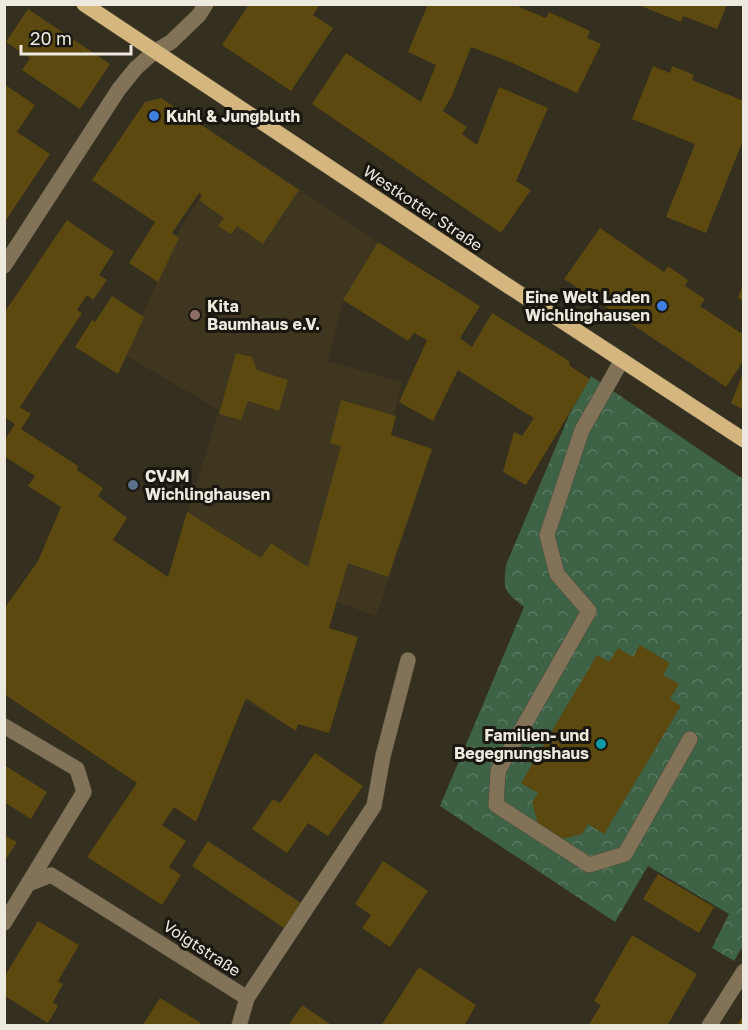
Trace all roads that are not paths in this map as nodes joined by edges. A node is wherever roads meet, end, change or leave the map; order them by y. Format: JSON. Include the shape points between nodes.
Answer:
{"nodes":[{"id":1,"x":84,"y":4,"type":"edge"},
{"id":2,"x":206,"y":4,"type":"edge"},
{"id":3,"x":154,"y":52,"type":"junction"},
{"id":4,"x":4,"y":266,"type":"edge"},
{"id":5,"x":622,"y":360,"type":"junction"},
{"id":6,"x":744,"y":440,"type":"edge"},
{"id":7,"x":408,"y":660,"type":"dead end"},
{"id":8,"x":4,"y":726,"type":"edge"},
{"id":9,"x":690,"y":739,"type":"dead end"},
{"id":10,"x":28,"y":884,"type":"junction"},
{"id":11,"x":4,"y":923,"type":"edge"},
{"id":12,"x":744,"y":971,"type":"edge"},
{"id":13,"x":247,"y":998,"type":"junction"},
{"id":14,"x":241,"y":1025,"type":"edge"},
{"id":15,"x":709,"y":1026,"type":"edge"}],
"edges":[{"from":1,"to":3,"type":"main road","name":"Westkotter Straße"},
{"from":2,"to":3,"type":"street","via":[[171,42]]},
{"from":3,"to":4,"type":"street","via":[[119,89]]},
{"from":3,"to":5,"type":"main road","name":"Westkotter Straße"},
{"from":5,"to":6,"type":"main road","name":"Westkotter Straße"},
{"from":5,"to":9,"type":"street","via":[[582,430],[547,535],[557,574],[589,611],[498,771],[496,805],[589,865],[625,854]]},
{"from":7,"to":13,"type":"street","via":[[374,806]]},
{"from":8,"to":10,"type":"street","via":[[77,769],[84,792]]},
{"from":10,"to":11,"type":"street"},
{"from":10,"to":13,"type":"street","name":"Voigtstraße","via":[[51,875]]},
{"from":12,"to":15,"type":"street"},
{"from":13,"to":14,"type":"street","name":"Voigtstraße"}]}
